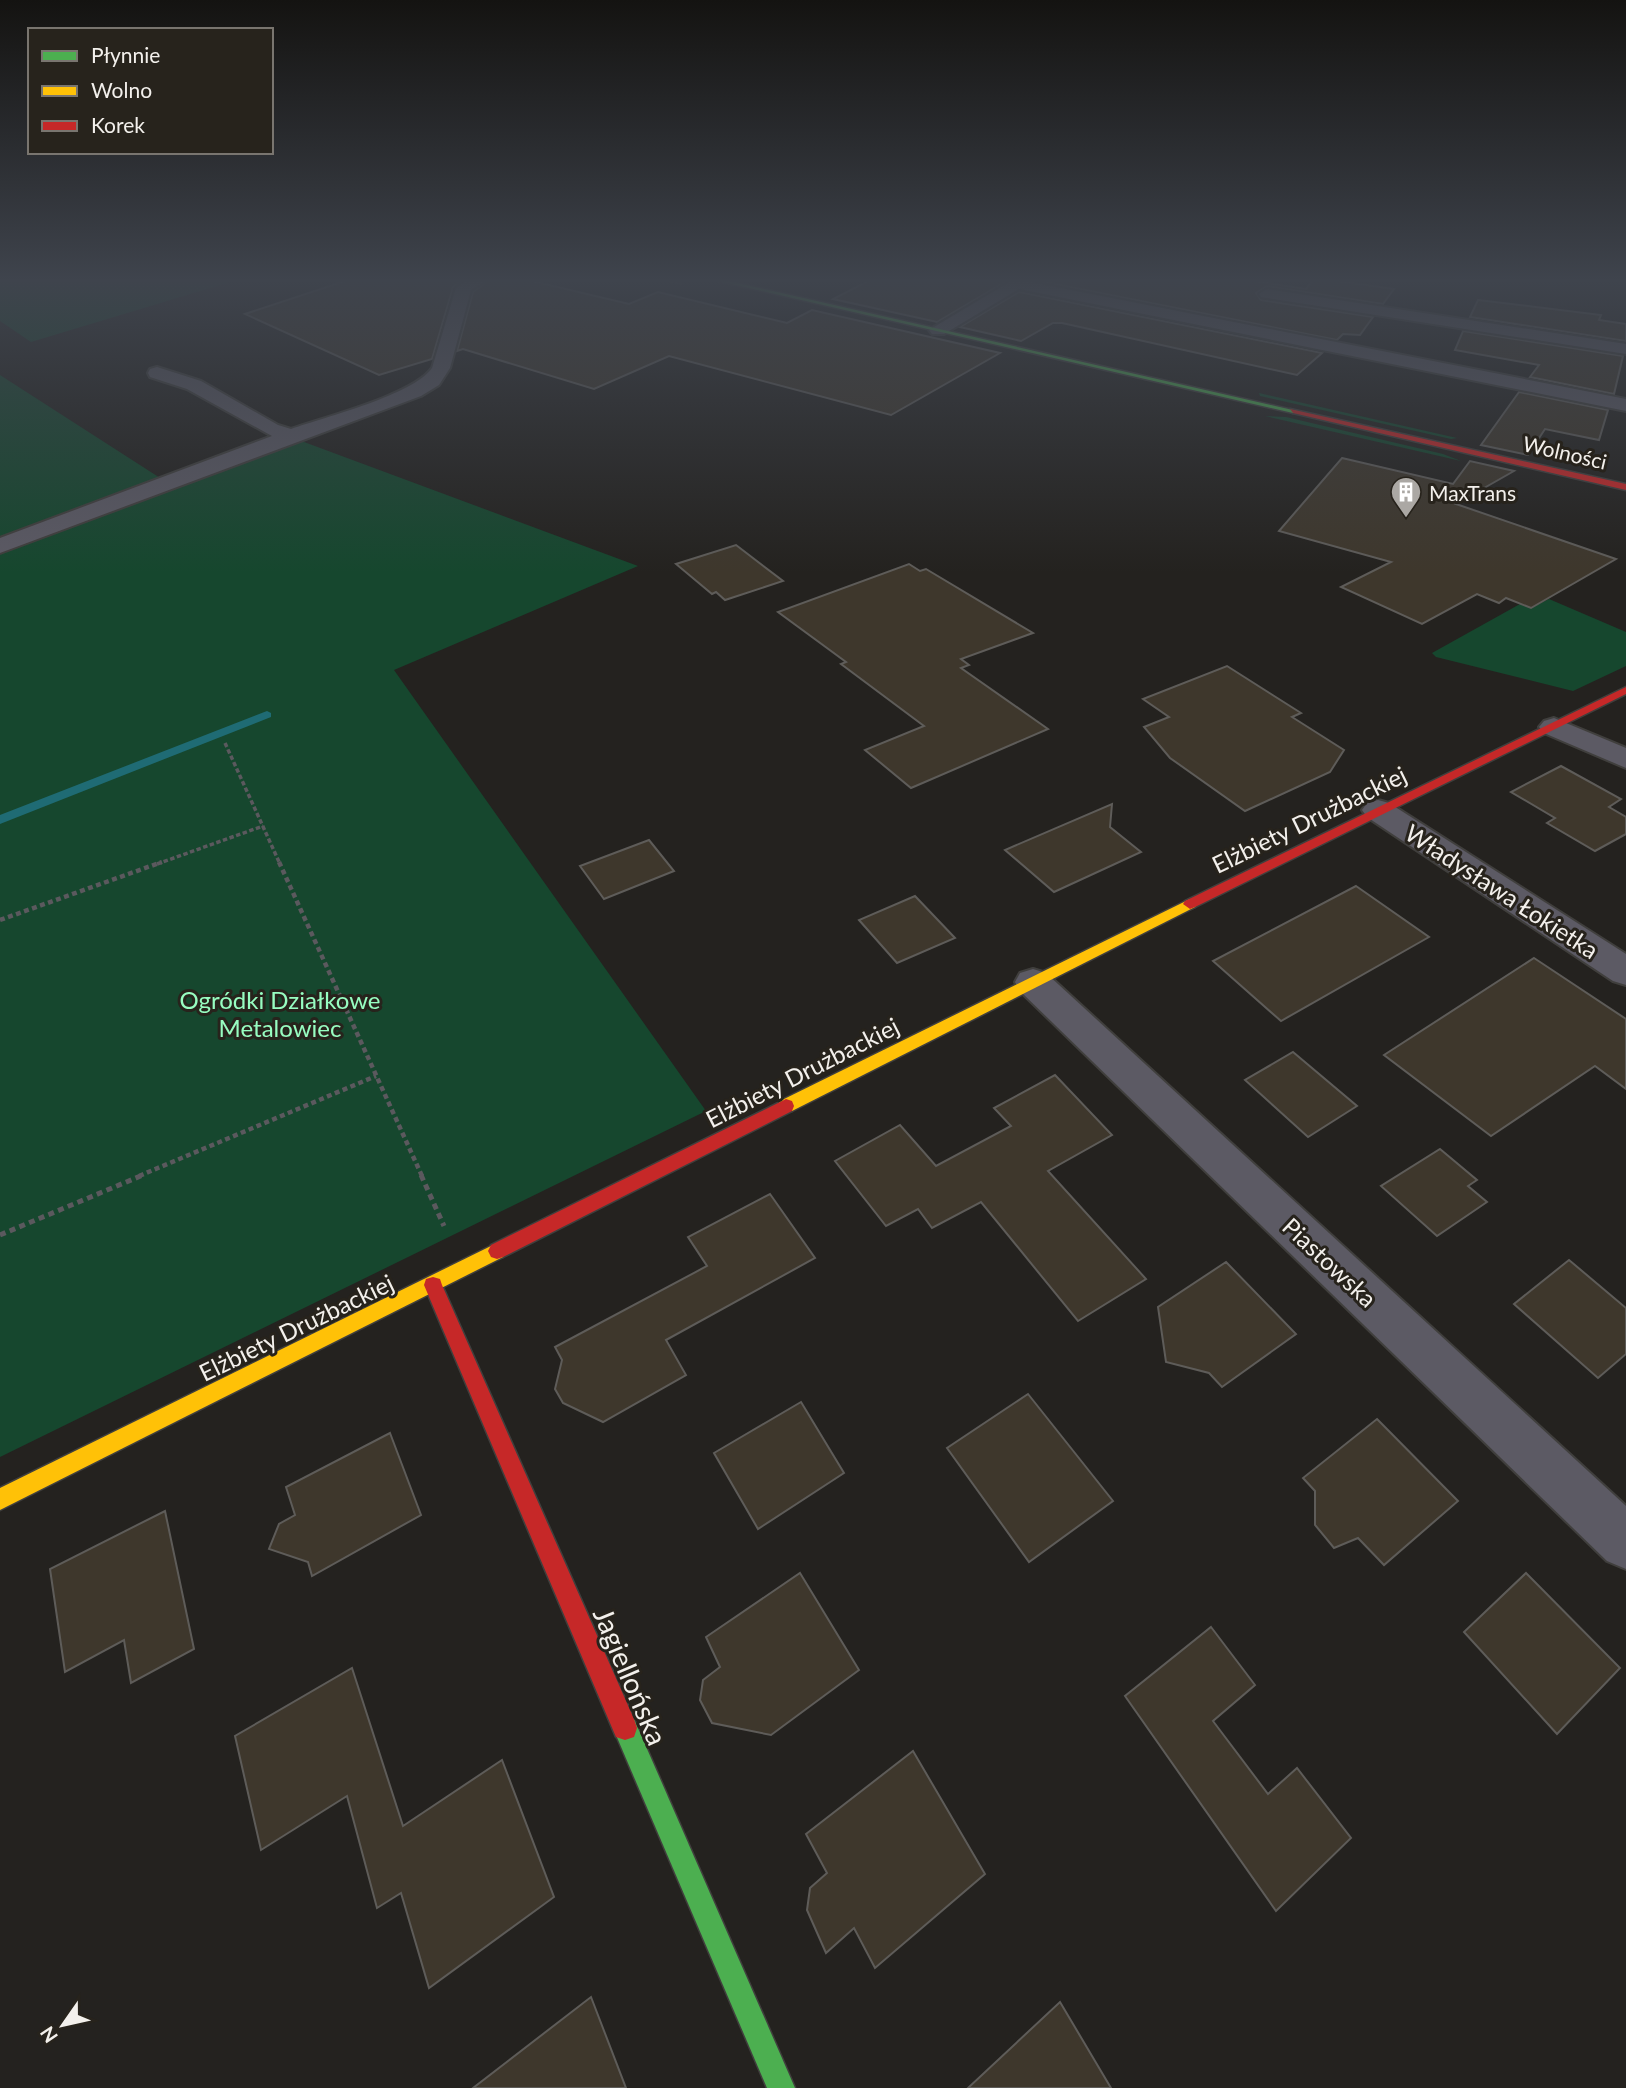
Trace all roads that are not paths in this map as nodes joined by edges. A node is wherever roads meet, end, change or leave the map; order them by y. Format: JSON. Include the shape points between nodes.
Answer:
{"nodes":[{"id":1,"x":171,"y":377,"type":"edge"},
{"id":2,"x":434,"y":377,"type":"edge"},
{"id":3,"x":1146,"y":377,"type":"edge"},
{"id":4,"x":1490,"y":377,"type":"edge"},
{"id":5,"x":1626,"y":405,"type":"edge"},
{"id":6,"x":291,"y":436,"type":"junction"},
{"id":7,"x":1626,"y":487,"type":"edge"},
{"id":8,"x":0,"y":546,"type":"edge"},
{"id":9,"x":1626,"y":690,"type":"edge"},
{"id":10,"x":1554,"y":727,"type":"junction"},
{"id":11,"x":1626,"y":759,"type":"edge"},
{"id":12,"x":1378,"y":810,"type":"junction"},
{"id":13,"x":1626,"y":972,"type":"edge"},
{"id":14,"x":1034,"y":982,"type":"junction"},
{"id":15,"x":433,"y":1285,"type":"junction"},
{"id":16,"x":0,"y":1499,"type":"edge"},
{"id":17,"x":1626,"y":1542,"type":"edge"},
{"id":18,"x":782,"y":2088,"type":"edge"}],
"edges":[{"from":1,"to":6,"type":"street"},
{"from":2,"to":6,"type":"street","via":[[395,400]]},
{"from":3,"to":7,"type":"street","name":"Wolności"},
{"from":4,"to":5,"type":"street"},
{"from":6,"to":8,"type":"street"},
{"from":9,"to":10,"type":"street","name":"Elżbiety Drużbackiej"},
{"from":10,"to":11,"type":"street"},
{"from":10,"to":12,"type":"street","name":"Elżbiety Drużbackiej"},
{"from":12,"to":13,"type":"street","name":"Władysława Łokietka"},
{"from":12,"to":14,"type":"street","name":"Elżbiety Drużbackiej"},
{"from":14,"to":15,"type":"street","name":"Elżbiety Drużbackiej"},
{"from":14,"to":17,"type":"street","name":"Piastowska"},
{"from":15,"to":16,"type":"street","name":"Elżbiety Drużbackiej"},
{"from":15,"to":18,"type":"street","name":"Jagiellońska"}]}
